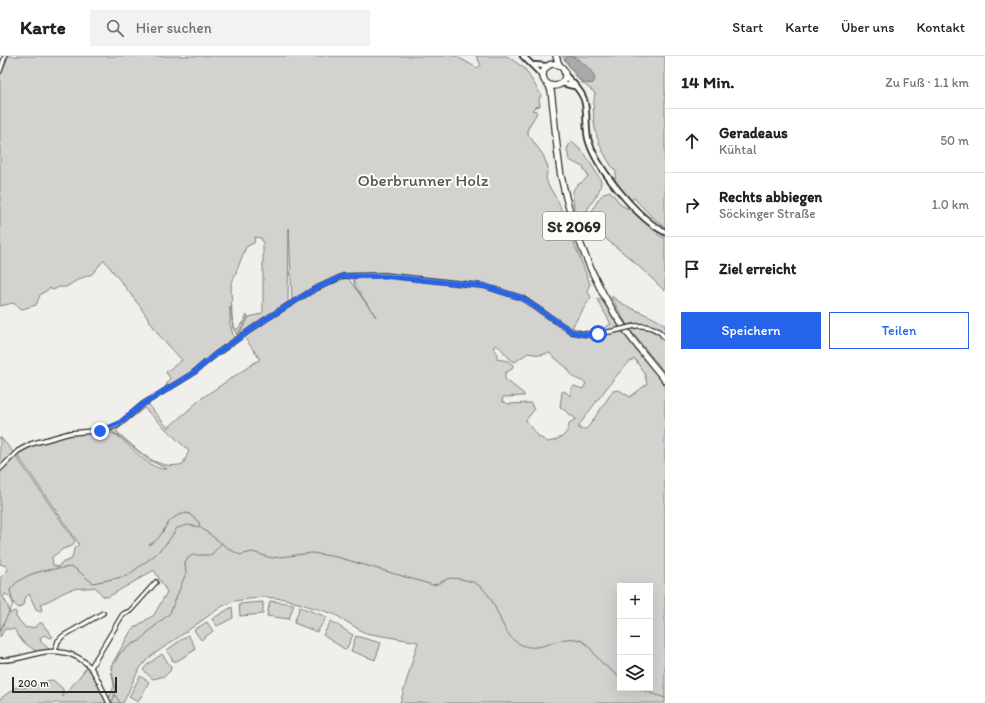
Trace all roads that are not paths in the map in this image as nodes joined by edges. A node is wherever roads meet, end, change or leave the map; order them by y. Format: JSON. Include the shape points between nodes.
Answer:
{"nodes":[{"id":1,"x":5,"y":56,"type":"edge"},
{"id":2,"x":523,"y":56,"type":"edge"},
{"id":3,"x":555,"y":56,"type":"edge"},
{"id":4,"x":533,"y":65,"type":"junction"},
{"id":5,"x":549,"y":65,"type":"junction"},
{"id":6,"x":559,"y":65,"type":"junction"},
{"id":7,"x":0,"y":71,"type":"edge"},
{"id":8,"x":542,"y":75,"type":"junction"},
{"id":9,"x":566,"y":76,"type":"junction"},
{"id":10,"x":549,"y":85,"type":"junction"},
{"id":11,"x":560,"y":85,"type":"junction"},
{"id":12,"x":576,"y":87,"type":"junction"},
{"id":13,"x":554,"y":111,"type":"junction"},
{"id":14,"x":665,"y":232,"type":"edge"},
{"id":15,"x":665,"y":338,"type":"edge"},
{"id":16,"x":665,"y":380,"type":"edge"},
{"id":17,"x":0,"y":468,"type":"edge"},
{"id":18,"x":156,"y":582,"type":"dead end"},
{"id":19,"x":103,"y":613,"type":"dead end"},
{"id":20,"x":55,"y":651,"type":"junction"},
{"id":21,"x":0,"y":660,"type":"edge"},
{"id":22,"x":91,"y":668,"type":"junction"},
{"id":23,"x":109,"y":703,"type":"edge"}],
"edges":[{"from":1,"to":7,"type":"street"},
{"from":2,"to":4,"type":"street"},
{"from":3,"to":5,"type":"main road"},
{"from":3,"to":6,"type":"main road"},
{"from":4,"to":5,"type":"street"},
{"from":4,"to":8,"type":"street"},
{"from":5,"to":6,"type":"main road"},
{"from":5,"to":8,"type":"main road"},
{"from":6,"to":9,"type":"main road","via":[[564,69]]},
{"from":8,"to":10,"type":"main road"},
{"from":9,"to":11,"type":"main road"},
{"from":9,"to":12,"type":"street"},
{"from":10,"to":11,"type":"main road"},
{"from":10,"to":13,"type":"main road","number":"St 2069"},
{"from":11,"to":12,"type":"street"},
{"from":11,"to":13,"type":"main road","number":"St 2069","via":[[555,95]]},
{"from":12,"to":14,"type":"street","via":[[584,98],[586,132],[597,159],[632,207],[647,222]]},
{"from":13,"to":16,"type":"main road","number":"St 2069","via":[[558,153],[568,204],[588,263],[607,301],[628,334]]},
{"from":15,"to":17,"type":"street","bridge":true,"via":[[651,327],[635,326],[590,335],[572,332],[522,298],[493,289],[384,276],[343,276],[313,290],[266,319],[192,374],[143,404],[118,425],[106,430],[70,433],[31,444],[18,451]]},
{"from":18,"to":22,"type":"street","via":[[130,611],[123,614]]},
{"from":19,"to":20,"type":"street","via":[[63,636],[58,641]]},
{"from":20,"to":21,"type":"street","via":[[8,661]]},
{"from":20,"to":22,"type":"street","via":[[69,653]]},
{"from":22,"to":23,"type":"street"}]}
